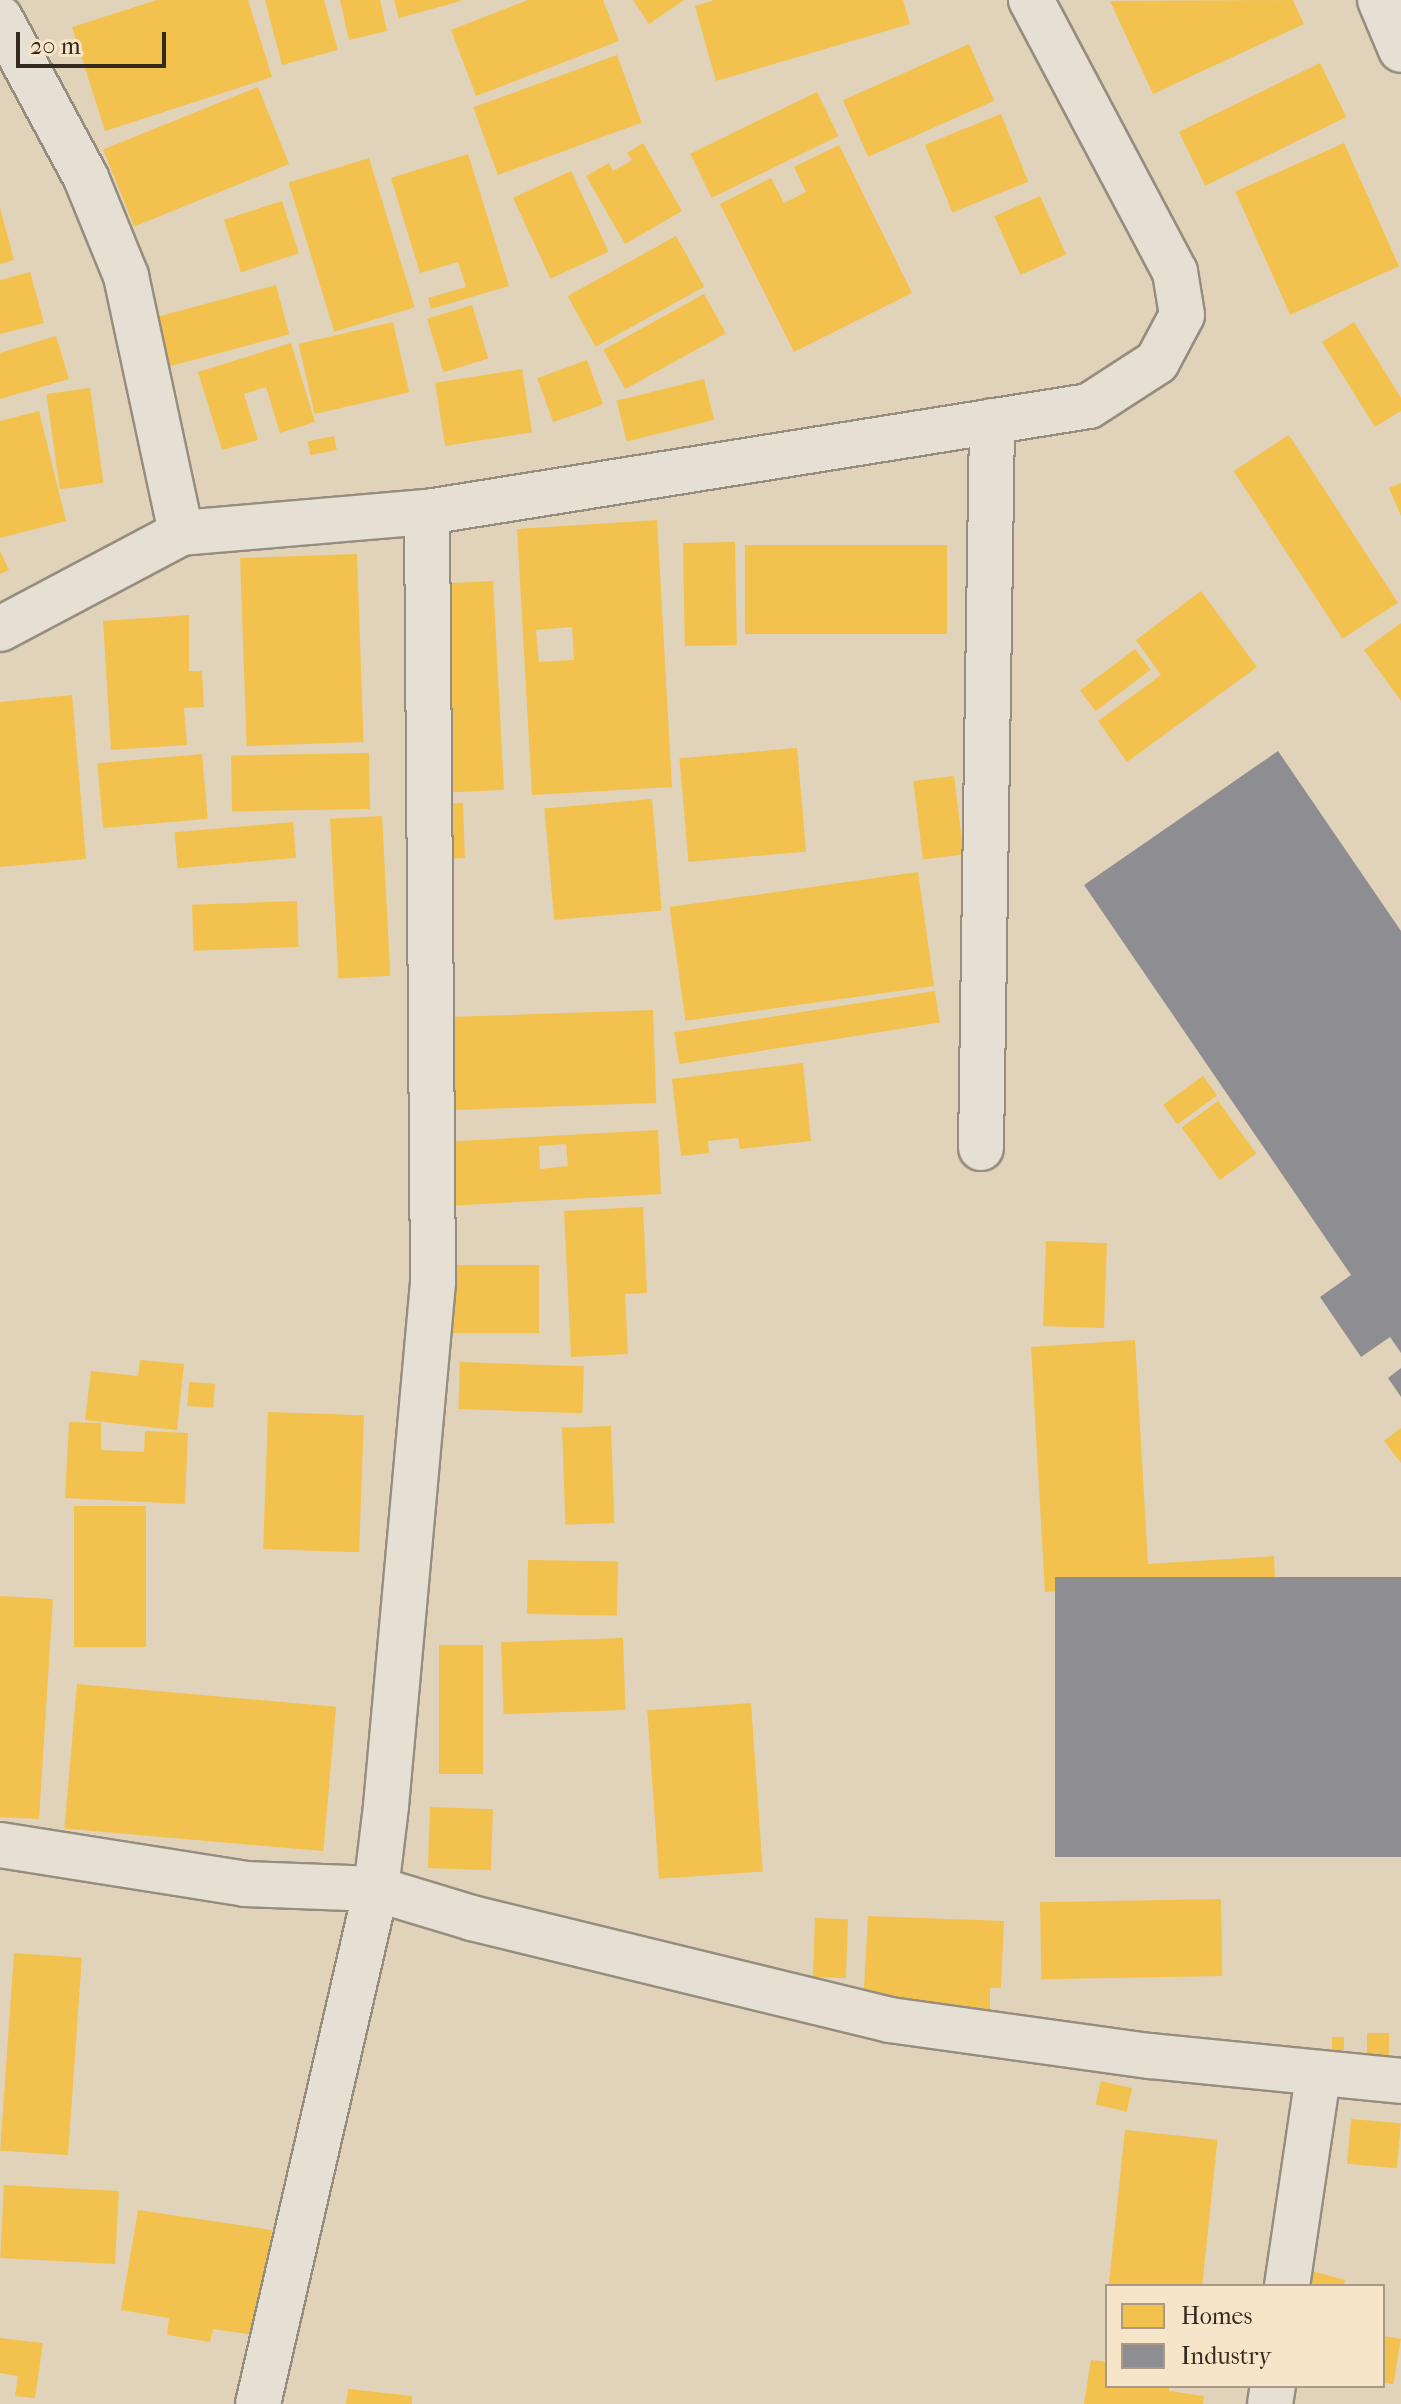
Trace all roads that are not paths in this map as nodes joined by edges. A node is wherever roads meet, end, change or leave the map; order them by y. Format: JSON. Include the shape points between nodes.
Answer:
{"nodes":[{"id":1,"x":1031,"y":0,"type":"edge"},
{"id":2,"x":1380,"y":0,"type":"edge"},
{"id":3,"x":0,"y":18,"type":"edge"},
{"id":4,"x":1401,"y":50,"type":"edge"},
{"id":5,"x":992,"y":421,"type":"junction"},
{"id":6,"x":427,"y":512,"type":"junction"},
{"id":7,"x":181,"y":533,"type":"junction"},
{"id":8,"x":0,"y":629,"type":"edge"},
{"id":9,"x":981,"y":1148,"type":"dead end"},
{"id":10,"x":0,"y":1845,"type":"edge"},
{"id":11,"x":376,"y":1889,"type":"junction"},
{"id":12,"x":1318,"y":2076,"type":"junction"},
{"id":13,"x":1401,"y":2081,"type":"edge"},
{"id":14,"x":1287,"y":2284,"type":"edge"},
{"id":15,"x":258,"y":2404,"type":"edge"}],
"edges":[{"from":1,"to":5,"type":"street","via":[[1175,272],[1182,315],[1157,362],[1089,406]]},
{"from":2,"to":4,"type":"street"},
{"from":3,"to":7,"type":"street","via":[[86,178],[126,276]]},
{"from":5,"to":6,"type":"street"},
{"from":5,"to":9,"type":"street"},
{"from":6,"to":7,"type":"street"},
{"from":6,"to":11,"type":"street","via":[[433,1282]]},
{"from":7,"to":8,"type":"street"},
{"from":10,"to":11,"type":"street","via":[[245,1884]]},
{"from":11,"to":12,"type":"street","via":[[890,2020]]},
{"from":11,"to":15,"type":"street"},
{"from":12,"to":13,"type":"street"},
{"from":12,"to":14,"type":"street"}]}
